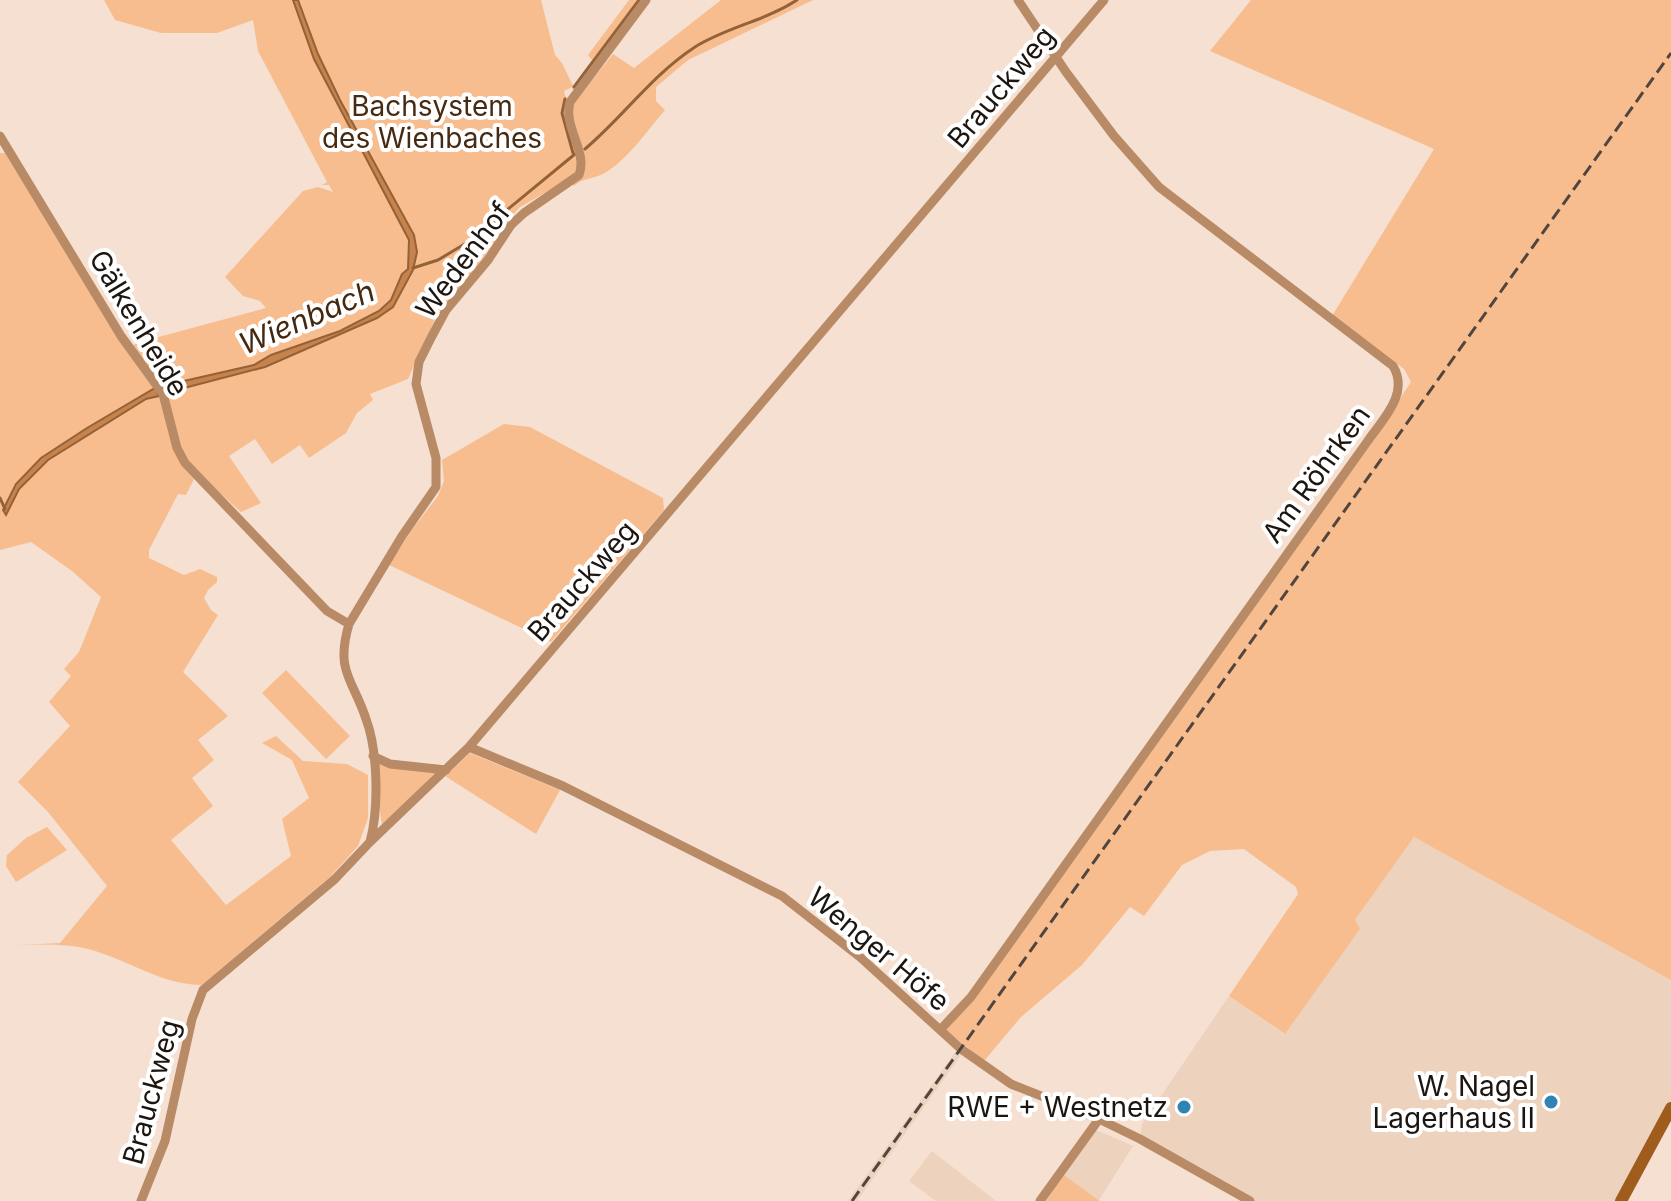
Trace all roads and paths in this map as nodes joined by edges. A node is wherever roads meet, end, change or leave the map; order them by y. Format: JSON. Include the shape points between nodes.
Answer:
{"nodes":[{"id":1,"x":646,"y":0,"type":"edge"},
{"id":2,"x":1018,"y":0,"type":"edge"},
{"id":3,"x":1104,"y":0,"type":"edge"},
{"id":4,"x":1055,"y":58,"type":"junction"},
{"id":5,"x":0,"y":136,"type":"edge"},
{"id":6,"x":349,"y":624,"type":"junction"},
{"id":7,"x":469,"y":747,"type":"junction"},
{"id":8,"x":373,"y":756,"type":"junction"},
{"id":9,"x":446,"y":770,"type":"junction"},
{"id":10,"x":370,"y":842,"type":"junction"},
{"id":11,"x":940,"y":1030,"type":"junction"},
{"id":12,"x":1671,"y":1108,"type":"edge"},
{"id":13,"x":1099,"y":1119,"type":"junction"},
{"id":14,"x":141,"y":1201,"type":"edge"},
{"id":15,"x":1040,"y":1201,"type":"edge"},
{"id":16,"x":1250,"y":1201,"type":"edge"},
{"id":17,"x":1621,"y":1201,"type":"edge"}],
"edges":[{"from":1,"to":6,"type":"street","name":"Wedenhof","via":[[570,102],[568,120],[582,167],[579,175],[511,225],[446,310],[419,362],[416,384],[436,458],[436,487]]},
{"from":2,"to":4,"type":"street","name":"Am Röhrken"},
{"from":3,"to":4,"type":"street","name":"Brauckweg"},
{"from":4,"to":7,"type":"street","name":"Brauckweg"},
{"from":4,"to":11,"type":"street","name":"Am Röhrken","via":[[1159,187],[1393,366],[1399,387],[1367,442],[1096,823],[971,997]]},
{"from":5,"to":6,"type":"street","name":"Gälkenheide","via":[[164,397],[177,448],[190,470],[327,611]]},
{"from":6,"to":8,"type":"street","name":"Wedenhof","via":[[345,672],[366,718]]},
{"from":7,"to":9,"type":"street","name":"Brauckweg"},
{"from":7,"to":11,"type":"street","name":"Wenger Höfe","via":[[563,786],[782,896]]},
{"from":8,"to":9,"type":"street","via":[[390,764]]},
{"from":8,"to":10,"type":"street","name":"Wedenhof","via":[[377,806]]},
{"from":9,"to":10,"type":"street","name":"Brauckweg"},
{"from":10,"to":14,"type":"street","name":"Brauckweg","via":[[335,879],[203,990],[165,1141]]},
{"from":11,"to":13,"type":"street","name":"Wenger Höfe","via":[[1011,1084]]},
{"from":12,"to":17,"type":"main road"},
{"from":13,"to":15,"type":"street"},
{"from":13,"to":16,"type":"street","name":"Wenger Höfe"}]}
